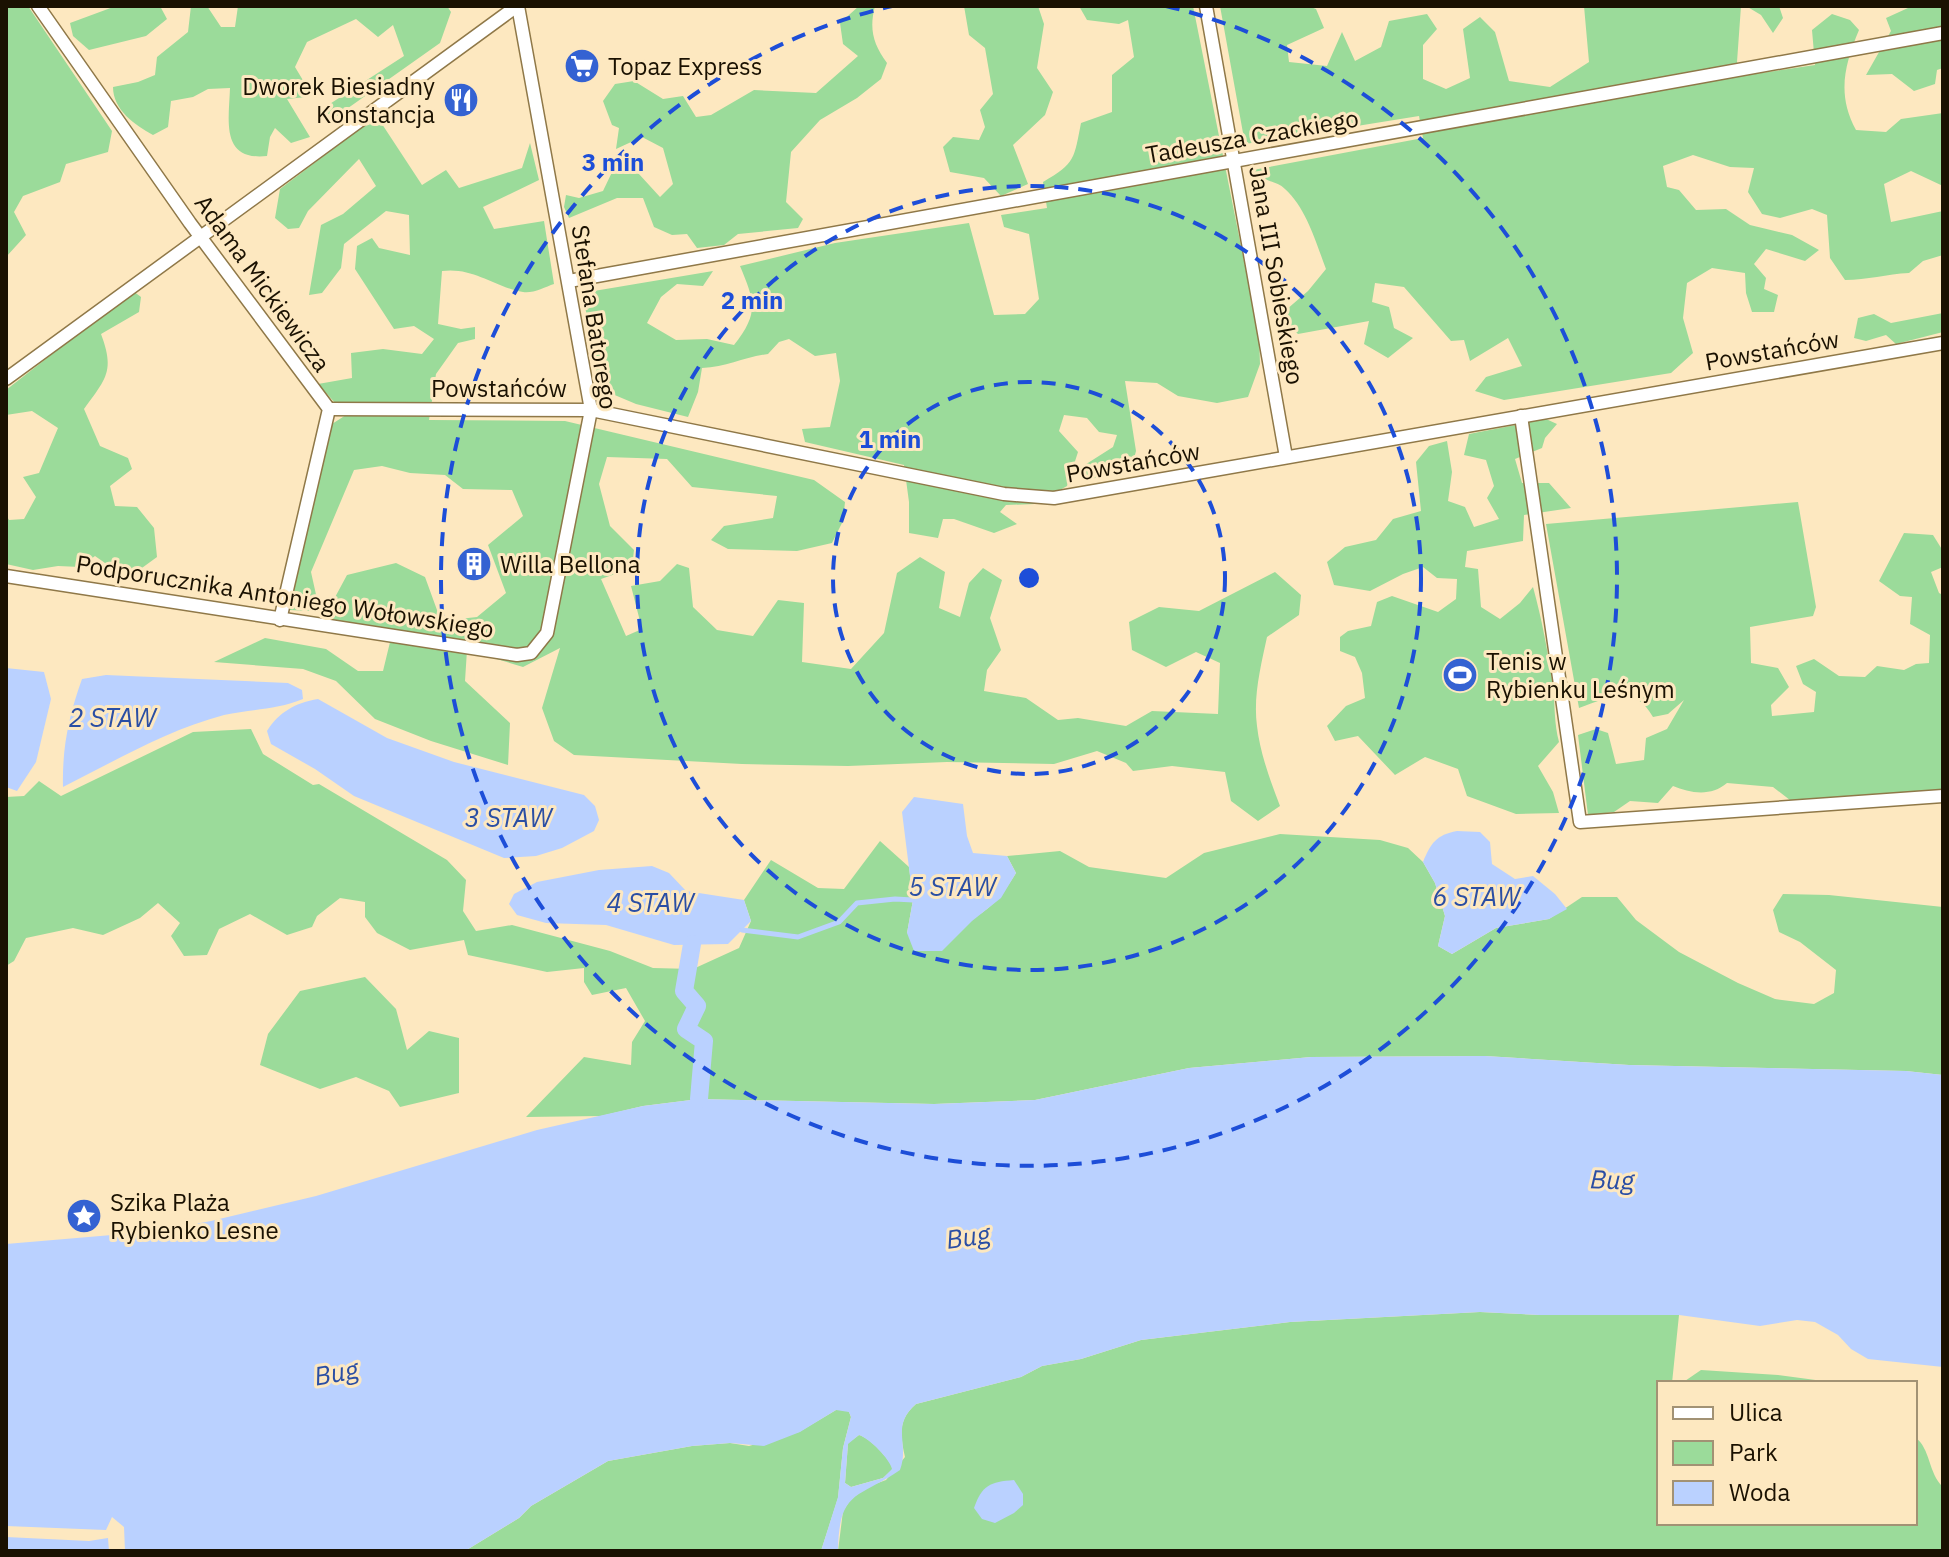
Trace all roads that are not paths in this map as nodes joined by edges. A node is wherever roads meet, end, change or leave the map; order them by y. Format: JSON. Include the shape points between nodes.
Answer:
{"nodes":[{"id":1,"x":38,"y":6,"type":"edge"},
{"id":2,"x":518,"y":6,"type":"edge"},
{"id":3,"x":1206,"y":6,"type":"edge"},
{"id":4,"x":1943,"y":33,"type":"edge"},
{"id":5,"x":1235,"y":162,"type":"junction"},
{"id":6,"x":202,"y":235,"type":"junction"},
{"id":7,"x":569,"y":281,"type":"junction"},
{"id":8,"x":1943,"y":343,"type":"edge"},
{"id":9,"x":6,"y":379,"type":"edge"},
{"id":10,"x":329,"y":409,"type":"junction"},
{"id":11,"x":591,"y":410,"type":"junction"},
{"id":12,"x":1521,"y":416,"type":"junction"},
{"id":13,"x":1286,"y":457,"type":"junction"},
{"id":14,"x":6,"y":576,"type":"edge"},
{"id":15,"x":280,"y":620,"type":"junction"},
{"id":16,"x":547,"y":633,"type":"joint"},
{"id":17,"x":1943,"y":796,"type":"edge"}],
"edges":[{"from":1,"to":6,"type":"street","name":"Adama Mickiewicza"},
{"from":2,"to":6,"type":"street"},
{"from":2,"to":7,"type":"street","name":"Stefana Batorego"},
{"from":3,"to":5,"type":"street","name":"Jana III Sobieskiego"},
{"from":4,"to":5,"type":"street","name":"Tadeusza Czackiego"},
{"from":5,"to":7,"type":"street","name":"Tadeusza Czackiego"},
{"from":5,"to":13,"type":"street","name":"Jana III Sobieskiego"},
{"from":6,"to":9,"type":"street"},
{"from":6,"to":10,"type":"street","name":"Adama Mickiewicza"},
{"from":7,"to":11,"type":"street","name":"Stefana Batorego"},
{"from":8,"to":12,"type":"street","name":"Powstańców"},
{"from":10,"to":11,"type":"street","name":"Powstańców"},
{"from":10,"to":15,"type":"street","name":"Adama Mickiewicza"},
{"from":11,"to":13,"type":"street","name":"Powstańców","via":[[1004,494],[1054,498]]},
{"from":11,"to":16,"type":"street","name":"Stefana Batorego"},
{"from":12,"to":13,"type":"street","name":"Powstańców"},
{"from":12,"to":17,"type":"street","via":[[1580,822]]},
{"from":14,"to":15,"type":"street","name":"Podporucznika Antoniego Wołowskiego"},
{"from":15,"to":16,"type":"street","name":"Podporucznika Antoniego Wołowskiego","via":[[517,655],[531,653]]}]}
